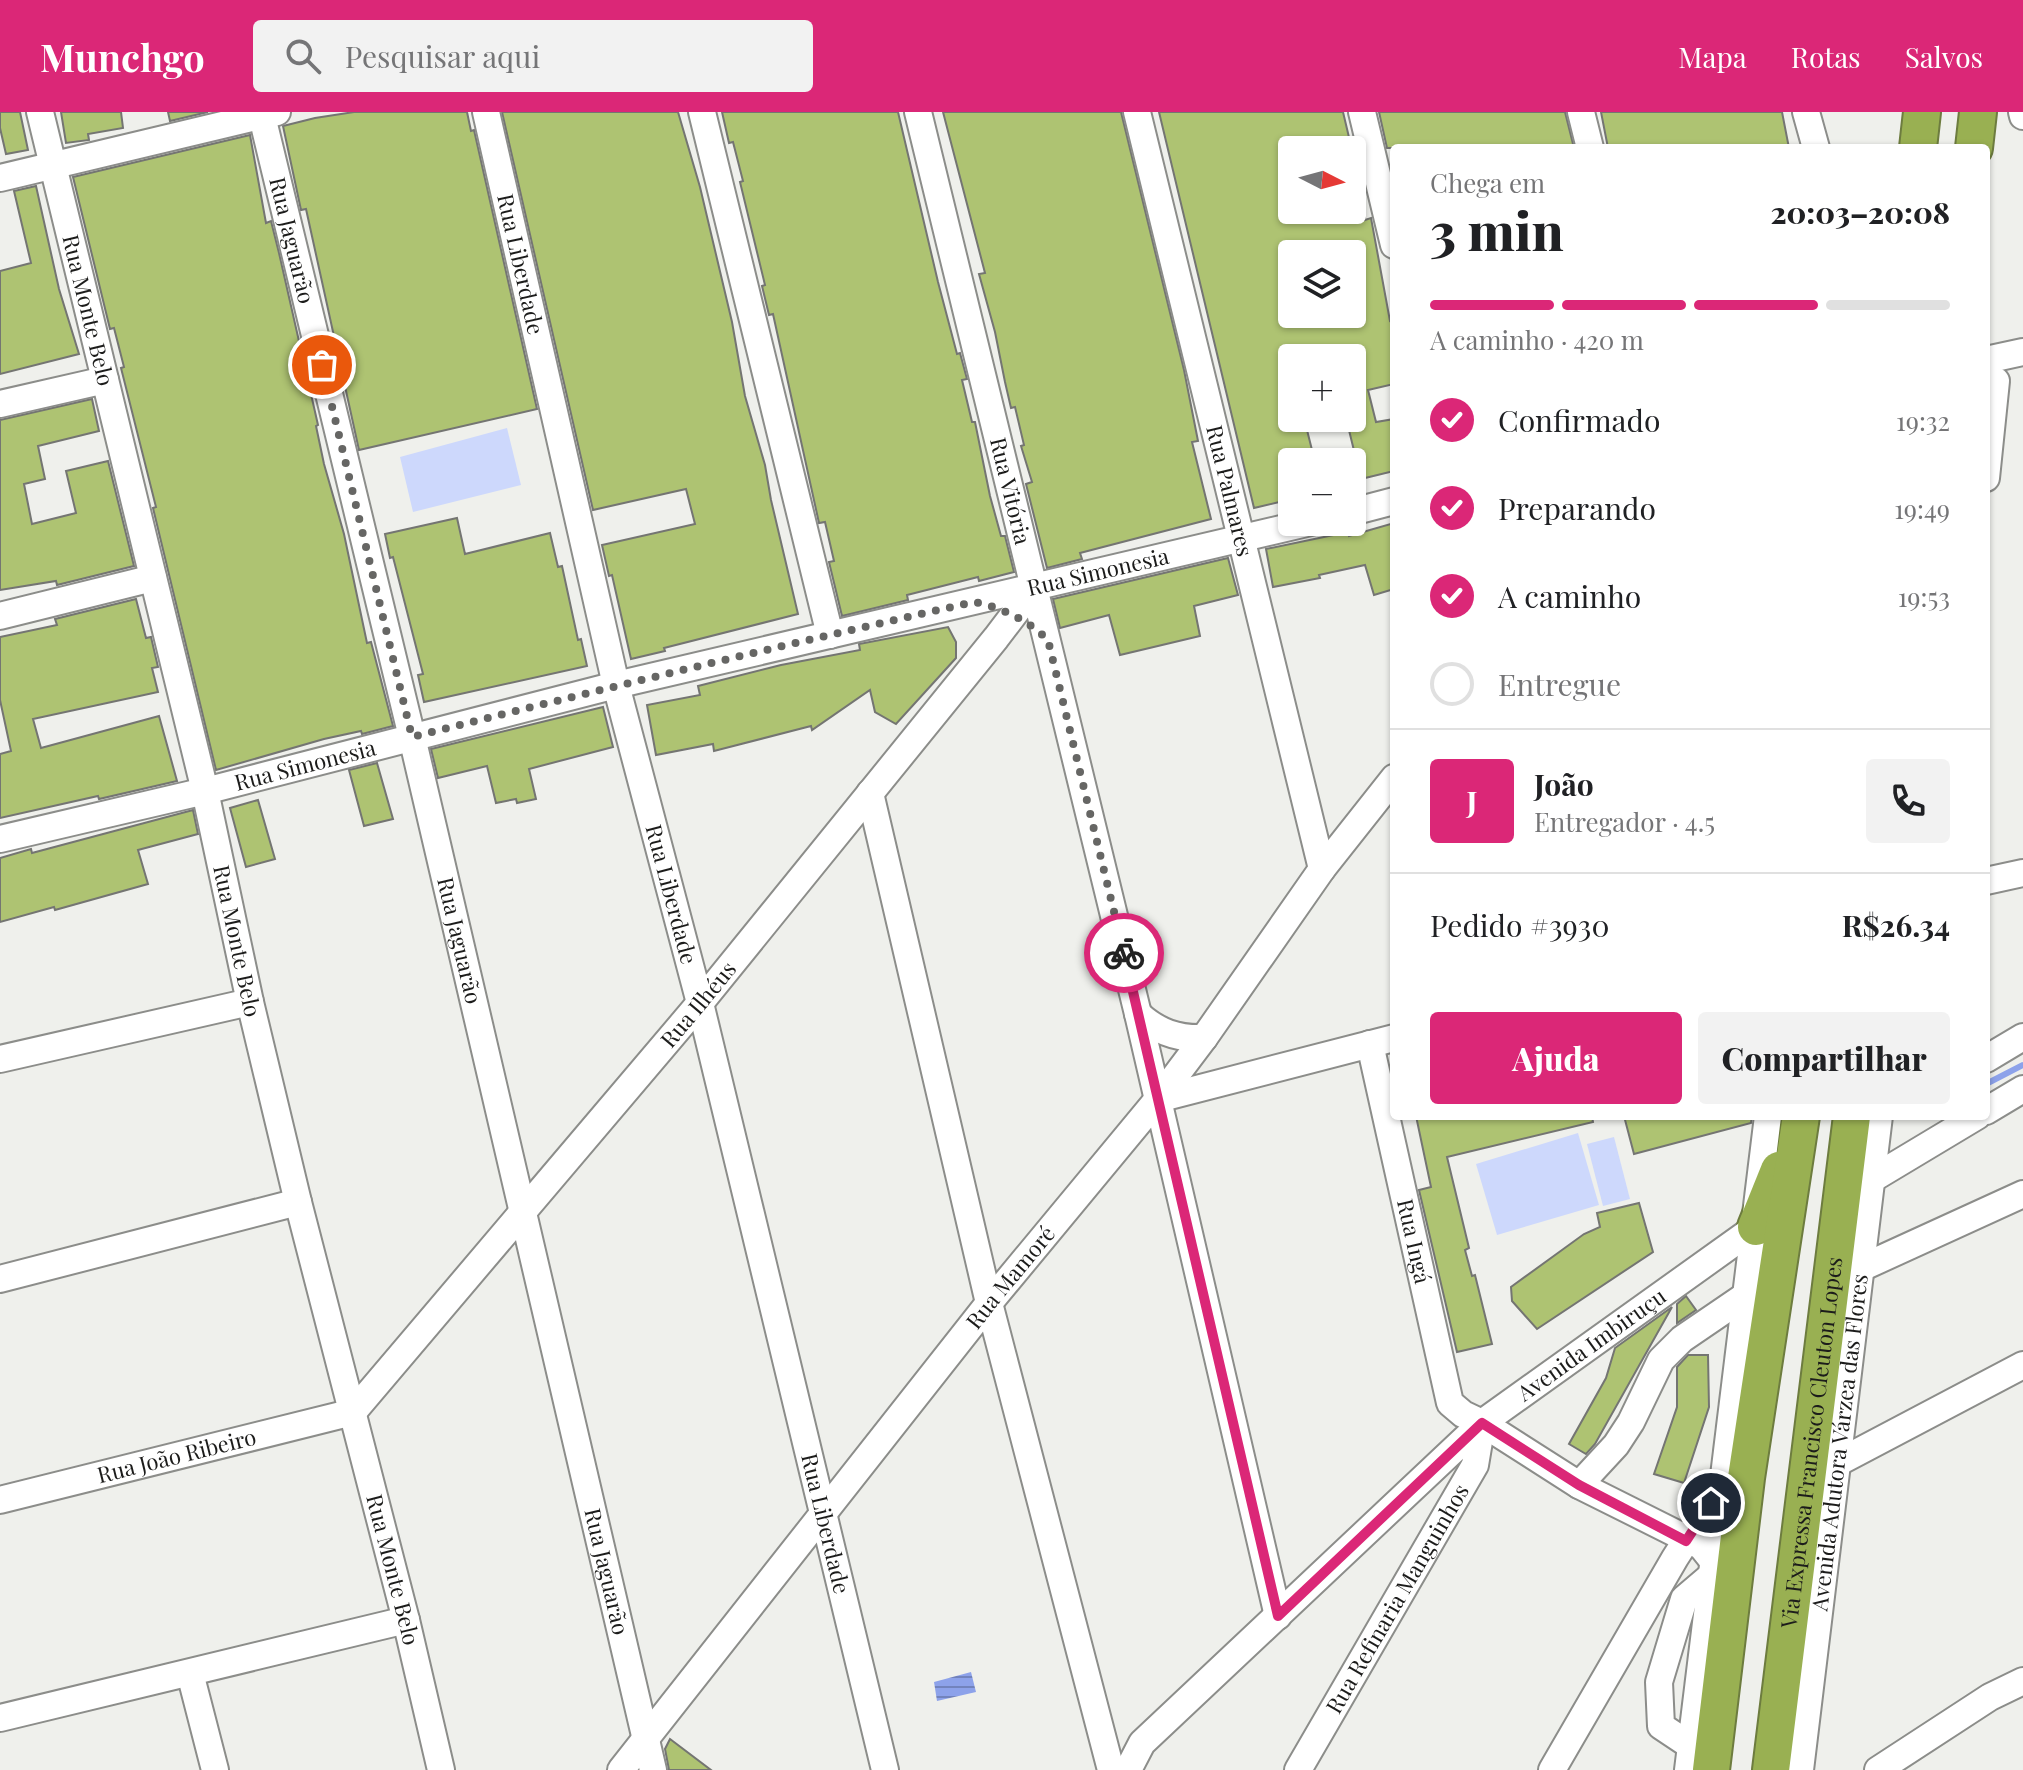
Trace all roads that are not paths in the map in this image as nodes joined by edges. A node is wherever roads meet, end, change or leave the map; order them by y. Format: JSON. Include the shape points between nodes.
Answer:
{"nodes":[{"id":1,"x":40,"y":112,"type":"edge"},
{"id":2,"x":486,"y":112,"type":"edge"},
{"id":3,"x":702,"y":112,"type":"edge"},
{"id":4,"x":918,"y":112,"type":"edge"},
{"id":5,"x":1137,"y":112,"type":"edge"},
{"id":6,"x":1362,"y":112,"type":"edge"},
{"id":7,"x":1581,"y":112,"type":"edge"},
{"id":8,"x":1806,"y":112,"type":"edge"},
{"id":9,"x":1922,"y":112,"type":"edge"},
{"id":10,"x":1978,"y":112,"type":"edge"},
{"id":11,"x":1989,"y":112,"type":"edge"},
{"id":12,"x":267,"y":113,"type":"edge"},
{"id":13,"x":1589,"y":144,"type":"edge"},
{"id":14,"x":1815,"y":144,"type":"edge"},
{"id":15,"x":1918,"y":144,"type":"edge"},
{"id":16,"x":1974,"y":144,"type":"edge"},
{"id":17,"x":1983,"y":144,"type":"edge"},
{"id":18,"x":53,"y":165,"type":"junction"},
{"id":19,"x":0,"y":178,"type":"edge"},
{"id":20,"x":1390,"y":228,"type":"edge"},
{"id":21,"x":2001,"y":362,"type":"edge"},
{"id":22,"x":105,"y":380,"type":"junction"},
{"id":23,"x":0,"y":404,"type":"edge"},
{"id":24,"x":1990,"y":447,"type":"edge"},
{"id":25,"x":1390,"y":502,"type":"edge"},
{"id":26,"x":1366,"y":508,"type":"edge"},
{"id":27,"x":1278,"y":530,"type":"edge"},
{"id":28,"x":1243,"y":539,"type":"junction"},
{"id":29,"x":153,"y":578,"type":"junction"},
{"id":30,"x":1034,"y":588,"type":"junction"},
{"id":31,"x":993,"y":609,"type":"junction"},
{"id":32,"x":0,"y":616,"type":"edge"},
{"id":33,"x":830,"y":635,"type":"junction"},
{"id":34,"x":1048,"y":640,"type":"junction"},
{"id":35,"x":616,"y":685,"type":"junction"},
{"id":36,"x":412,"y":737,"type":"junction"},
{"id":37,"x":1390,"y":783,"type":"edge"},
{"id":38,"x":205,"y":791,"type":"junction"},
{"id":39,"x":870,"y":793,"type":"junction"},
{"id":40,"x":0,"y":839,"type":"edge"},
{"id":41,"x":1322,"y":869,"type":"junction"},
{"id":42,"x":2023,"y":873,"type":"edge"},
{"id":43,"x":1990,"y":878,"type":"edge"},
{"id":44,"x":250,"y":1002,"type":"junction"},
{"id":45,"x":700,"y":1003,"type":"junction"},
{"id":46,"x":1138,"y":1014,"type":"junction"},
{"id":47,"x":2023,"y":1037,"type":"edge"},
{"id":48,"x":1204,"y":1038,"type":"junction"},
{"id":49,"x":1382,"y":1041,"type":"edge"},
{"id":50,"x":1990,"y":1057,"type":"edge"},
{"id":51,"x":0,"y":1059,"type":"edge"},
{"id":52,"x":1390,"y":1084,"type":"edge"},
{"id":53,"x":2023,"y":1089,"type":"edge"},
{"id":54,"x":1158,"y":1099,"type":"junction"},
{"id":55,"x":1990,"y":1109,"type":"edge"},
{"id":56,"x":1397,"y":1120,"type":"edge"},
{"id":57,"x":1789,"y":1120,"type":"edge"},
{"id":58,"x":1790,"y":1120,"type":"edge"},
{"id":59,"x":1852,"y":1120,"type":"edge"},
{"id":60,"x":1879,"y":1120,"type":"edge"},
{"id":61,"x":1970,"y":1120,"type":"edge"},
{"id":62,"x":1872,"y":1179,"type":"junction"},
{"id":63,"x":2023,"y":1194,"type":"edge"},
{"id":64,"x":298,"y":1202,"type":"junction"},
{"id":65,"x":522,"y":1214,"type":"junction"},
{"id":66,"x":1839,"y":1222,"type":"junction"},
{"id":67,"x":1756,"y":1227,"type":"junction"},
{"id":68,"x":1861,"y":1268,"type":"junction"},
{"id":69,"x":0,"y":1279,"type":"edge"},
{"id":70,"x":1748,"y":1294,"type":"junction"},
{"id":71,"x":989,"y":1303,"type":"junction"},
{"id":72,"x":2023,"y":1365,"type":"edge"},
{"id":73,"x":353,"y":1412,"type":"junction"},
{"id":74,"x":1482,"y":1423,"type":"junction"},
{"id":75,"x":1839,"y":1462,"type":"junction"},
{"id":76,"x":1723,"y":1484,"type":"junction"},
{"id":77,"x":1579,"y":1485,"type":"junction"},
{"id":78,"x":0,"y":1500,"type":"edge"},
{"id":79,"x":824,"y":1516,"type":"junction"},
{"id":80,"x":1686,"y":1541,"type":"junction"},
{"id":81,"x":1712,"y":1568,"type":"junction"},
{"id":82,"x":1278,"y":1616,"type":"junction"},
{"id":83,"x":406,"y":1620,"type":"junction"},
{"id":84,"x":190,"y":1673,"type":"junction"},
{"id":85,"x":2023,"y":1681,"type":"edge"},
{"id":86,"x":0,"y":1718,"type":"edge"},
{"id":87,"x":649,"y":1752,"type":"edge"},
{"id":88,"x":1696,"y":1762,"type":"edge"},
{"id":89,"x":215,"y":1770,"type":"edge"},
{"id":90,"x":441,"y":1770,"type":"edge"},
{"id":91,"x":621,"y":1770,"type":"edge"},
{"id":92,"x":885,"y":1770,"type":"edge"},
{"id":93,"x":1111,"y":1770,"type":"edge"},
{"id":94,"x":1128,"y":1770,"type":"edge"},
{"id":95,"x":1298,"y":1770,"type":"edge"},
{"id":96,"x":1552,"y":1770,"type":"edge"},
{"id":97,"x":1771,"y":1770,"type":"edge"},
{"id":98,"x":1800,"y":1770,"type":"edge"},
{"id":99,"x":1878,"y":1770,"type":"edge"}],
"edges":[{"from":1,"to":18,"type":"street","name":"Rua Monte Belo"},
{"from":2,"to":35,"type":"street","name":"Rua Liberdade"},
{"from":3,"to":33,"type":"street"},
{"from":4,"to":30,"type":"street","name":"Rua Vitória"},
{"from":5,"to":28,"type":"street","name":"Rua Palmares"},
{"from":6,"to":20,"type":"street"},
{"from":7,"to":13,"type":"street"},
{"from":8,"to":14,"type":"street"},
{"from":9,"to":15,"type":"highway"},
{"from":10,"to":16,"type":"highway"},
{"from":11,"to":17,"type":"street"},
{"from":12,"to":18,"type":"street"},
{"from":12,"to":36,"type":"street","name":"Rua Jaguarão"},
{"from":18,"to":19,"type":"street"},
{"from":18,"to":22,"type":"street","name":"Rua Monte Belo"},
{"from":21,"to":24,"type":"street"},
{"from":22,"to":23,"type":"street"},
{"from":22,"to":29,"type":"street","name":"Rua Monte Belo"},
{"from":25,"to":26,"type":"street"},
{"from":27,"to":28,"type":"street","name":"Rua Simonesia"},
{"from":28,"to":30,"type":"street","name":"Rua Simonesia"},
{"from":28,"to":41,"type":"street","name":"Rua Palmares"},
{"from":29,"to":32,"type":"street"},
{"from":29,"to":38,"type":"street","name":"Rua Monte Belo"},
{"from":30,"to":31,"type":"street","name":"Rua Simonesia"},
{"from":30,"to":31,"type":"street","name":"Rua Ilhéus"},
{"from":30,"to":34,"type":"street","name":"Rua Vitória"},
{"from":31,"to":33,"type":"street","name":"Rua Simonesia"},
{"from":31,"to":34,"type":"street","via":[[1034,626]]},
{"from":31,"to":39,"type":"street","name":"Rua Ilhéus","via":[[996,638]]},
{"from":33,"to":35,"type":"street","name":"Rua Simonesia"},
{"from":34,"to":46,"type":"street","name":"Rua Vitória"},
{"from":35,"to":36,"type":"street","name":"Rua Simonesia"},
{"from":35,"to":45,"type":"street","name":"Rua Liberdade"},
{"from":36,"to":38,"type":"street","name":"Rua Simonesia"},
{"from":36,"to":65,"type":"street","name":"Rua Jaguarão"},
{"from":37,"to":41,"type":"street","name":"Rua Mamoré"},
{"from":38,"to":40,"type":"street","name":"Rua Simonesia"},
{"from":38,"to":44,"type":"street","name":"Rua Monte Belo"},
{"from":39,"to":45,"type":"street","name":"Rua Ilhéus"},
{"from":39,"to":71,"type":"street"},
{"from":41,"to":48,"type":"street","name":"Rua Mamoré"},
{"from":42,"to":43,"type":"street"},
{"from":44,"to":51,"type":"street"},
{"from":44,"to":64,"type":"street","name":"Rua Monte Belo"},
{"from":45,"to":65,"type":"street","name":"Rua Ilhéus"},
{"from":45,"to":79,"type":"street","name":"Rua Liberdade"},
{"from":46,"to":48,"type":"street","via":[[1167,1033]]},
{"from":46,"to":54,"type":"street","name":"Rua Vitória"},
{"from":47,"to":50,"type":"street"},
{"from":48,"to":54,"type":"street","name":"Rua Mamoré"},
{"from":49,"to":52,"type":"street","name":"Rua Ingá"},
{"from":49,"to":54,"type":"street"},
{"from":53,"to":55,"type":"street"},
{"from":54,"to":71,"type":"street","name":"Rua Mamoré"},
{"from":54,"to":82,"type":"street","name":"Rua Vitória"},
{"from":56,"to":74,"type":"street","name":"Rua Ingá","via":[[1450,1403]]},
{"from":57,"to":67,"type":"highway"},
{"from":58,"to":88,"type":"highway","via":[[1746,1478]]},
{"from":59,"to":66,"type":"highway","name":"Via Expressa Francisco Cleuton Lopes"},
{"from":60,"to":62,"type":"street","name":"Avenida Adutora Várzea das Flores"},
{"from":61,"to":62,"type":"street"},
{"from":62,"to":68,"type":"street","name":"Avenida Adutora Várzea das Flores"},
{"from":63,"to":68,"type":"street"},
{"from":64,"to":69,"type":"street"},
{"from":64,"to":73,"type":"street","name":"Rua Monte Belo"},
{"from":65,"to":73,"type":"street","name":"Rua Ilhéus"},
{"from":65,"to":87,"type":"street","name":"Rua Jaguarão"},
{"from":66,"to":68,"type":"highway"},
{"from":66,"to":97,"type":"highway","name":"Via Expressa Francisco Cleuton Lopes"},
{"from":67,"to":70,"type":"street"},
{"from":67,"to":74,"type":"street","name":"Avenida Imbiruçu"},
{"from":68,"to":75,"type":"street","name":"Avenida Adutora Várzea das Flores"},
{"from":70,"to":76,"type":"street"},
{"from":70,"to":77,"type":"street","via":[[1682,1339],[1661,1360],[1616,1445]]},
{"from":71,"to":79,"type":"street","name":"Rua Mamoré"},
{"from":71,"to":93,"type":"street"},
{"from":72,"to":75,"type":"street"},
{"from":73,"to":78,"type":"street","name":"Rua João Ribeiro"},
{"from":73,"to":83,"type":"street","name":"Rua Monte Belo"},
{"from":74,"to":77,"type":"street","name":"Rua Ingá"},
{"from":74,"to":82,"type":"street","name":"Avenida Imbiruçu"},
{"from":74,"to":95,"type":"street","name":"Rua Refinaria Manguinhos","via":[[1475,1465]]},
{"from":75,"to":98,"type":"street","name":"Avenida Adutora Várzea das Flores"},
{"from":76,"to":80,"type":"street"},
{"from":76,"to":81,"type":"street"},
{"from":77,"to":80,"type":"street","name":"Rua Ingá"},
{"from":79,"to":87,"type":"street","name":"Rua Mamoré"},
{"from":79,"to":92,"type":"street","name":"Rua Liberdade"},
{"from":80,"to":81,"type":"street","name":"Rua Ingá","via":[[1701,1546]]},
{"from":80,"to":96,"type":"street"},
{"from":81,"to":88,"type":"street"},
{"from":81,"to":88,"type":"street","via":[[1684,1599],[1659,1682],[1661,1726]]},
{"from":82,"to":94,"type":"street","name":"Avenida Imbiruçu","via":[[1142,1743]]},
{"from":83,"to":84,"type":"street"},
{"from":83,"to":90,"type":"street","name":"Rua Monte Belo"},
{"from":84,"to":86,"type":"street"},
{"from":84,"to":89,"type":"street"},
{"from":85,"to":99,"type":"street"},
{"from":87,"to":91,"type":"street","name":"Rua Mamoré"}]}
